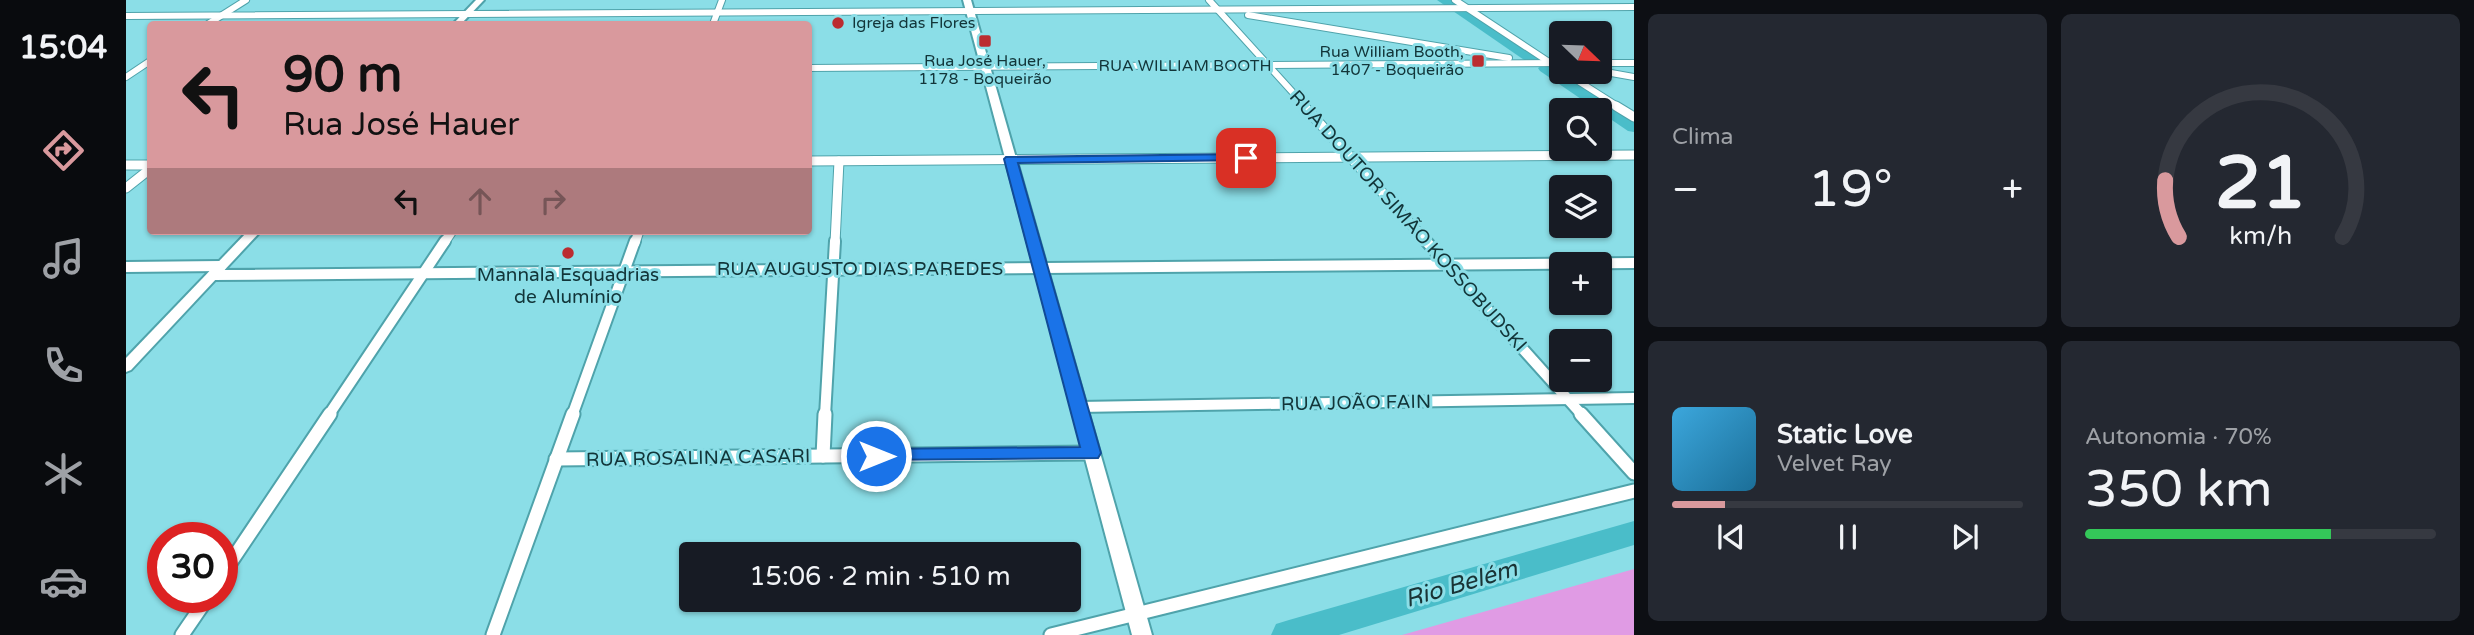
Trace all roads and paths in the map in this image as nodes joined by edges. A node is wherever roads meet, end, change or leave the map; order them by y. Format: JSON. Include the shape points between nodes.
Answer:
{"nodes":[{"id":1,"x":246,"y":0,"type":"edge"},
{"id":2,"x":481,"y":0,"type":"edge"},
{"id":3,"x":722,"y":0,"type":"edge"},
{"id":4,"x":967,"y":0,"type":"edge"},
{"id":5,"x":1209,"y":0,"type":"edge"},
{"id":6,"x":1455,"y":0,"type":"edge"},
{"id":7,"x":1634,"y":7,"type":"edge"},
{"id":8,"x":1468,"y":8,"type":"junction"},
{"id":9,"x":1218,"y":10,"type":"junction"},
{"id":10,"x":970,"y":11,"type":"junction"},
{"id":11,"x":717,"y":13,"type":"junction"},
{"id":12,"x":467,"y":14,"type":"junction"},
{"id":13,"x":222,"y":15,"type":"junction"},
{"id":14,"x":126,"y":16,"type":"edge"},
{"id":15,"x":213,"y":21,"type":"edge"},
{"id":16,"x":460,"y":21,"type":"edge"},
{"id":17,"x":714,"y":21,"type":"edge"},
{"id":18,"x":1549,"y":62,"type":"edge"},
{"id":19,"x":1634,"y":62,"type":"edge"},
{"id":20,"x":147,"y":63,"type":"edge"},
{"id":21,"x":1531,"y":63,"type":"junction"},
{"id":22,"x":1549,"y":63,"type":"edge"},
{"id":23,"x":1612,"y":63,"type":"edge"},
{"id":24,"x":1268,"y":65,"type":"junction"},
{"id":25,"x":985,"y":67,"type":"junction"},
{"id":26,"x":812,"y":68,"type":"edge"},
{"id":27,"x":147,"y":72,"type":"edge"},
{"id":28,"x":1612,"y":73,"type":"edge"},
{"id":29,"x":129,"y":74,"type":"edge"},
{"id":30,"x":1634,"y":77,"type":"edge"},
{"id":31,"x":1586,"y":84,"type":"edge"},
{"id":32,"x":1634,"y":117,"type":"edge"},
{"id":33,"x":1634,"y":155,"type":"edge"},
{"id":34,"x":1350,"y":157,"type":"junction"},
{"id":35,"x":1010,"y":159,"type":"junction"},
{"id":36,"x":812,"y":161,"type":"edge"},
{"id":37,"x":839,"y":161,"type":"junction"},
{"id":38,"x":126,"y":165,"type":"edge"},
{"id":39,"x":147,"y":167,"type":"edge"},
{"id":40,"x":147,"y":170,"type":"edge"},
{"id":41,"x":126,"y":188,"type":"edge"},
{"id":42,"x":252,"y":235,"type":"edge"},
{"id":43,"x":449,"y":235,"type":"edge"},
{"id":44,"x":638,"y":235,"type":"edge"},
{"id":45,"x":1634,"y":263,"type":"edge"},
{"id":46,"x":1447,"y":265,"type":"junction"},
{"id":47,"x":126,"y":267,"type":"edge"},
{"id":48,"x":1040,"y":268,"type":"junction"},
{"id":49,"x":834,"y":270,"type":"junction"},
{"id":50,"x":217,"y":271,"type":"junction"},
{"id":51,"x":624,"y":271,"type":"junction"},
{"id":52,"x":424,"y":273,"type":"junction"},
{"id":53,"x":126,"y":367,"type":"edge"},
{"id":54,"x":1634,"y":398,"type":"edge"},
{"id":55,"x":1568,"y":400,"type":"junction"},
{"id":56,"x":1079,"y":407,"type":"junction"},
{"id":57,"x":1091,"y":453,"type":"junction"},
{"id":58,"x":823,"y":456,"type":"junction"},
{"id":59,"x":556,"y":459,"type":"junction"},
{"id":60,"x":1634,"y":473,"type":"edge"},
{"id":61,"x":1634,"y":491,"type":"edge"},
{"id":62,"x":238,"y":551,"type":"edge"},
{"id":63,"x":197,"y":613,"type":"edge"},
{"id":64,"x":1139,"y":625,"type":"edge"},
{"id":65,"x":182,"y":635,"type":"edge"},
{"id":66,"x":493,"y":635,"type":"edge"},
{"id":67,"x":1051,"y":635,"type":"edge"}],
"edges":[{"from":1,"to":13,"type":"street"},
{"from":2,"to":12,"type":"main road"},
{"from":3,"to":11,"type":"street"},
{"from":4,"to":10,"type":"main road"},
{"from":5,"to":9,"type":"street","name":"RUA DOUTOR SIMÃO KOSSOBUDSKI"},
{"from":6,"to":8,"type":"street"},
{"from":7,"to":8,"type":"street"},
{"from":8,"to":9,"type":"street"},
{"from":8,"to":18,"type":"street"},
{"from":9,"to":10,"type":"street"},
{"from":9,"to":21,"type":"street"},
{"from":9,"to":24,"type":"street","name":"RUA DOUTOR SIMÃO KOSSOBUDSKI"},
{"from":10,"to":11,"type":"street"},
{"from":10,"to":25,"type":"main road"},
{"from":11,"to":12,"type":"street"},
{"from":11,"to":17,"type":"street"},
{"from":12,"to":13,"type":"street"},
{"from":12,"to":16,"type":"main road"},
{"from":13,"to":14,"type":"street"},
{"from":13,"to":15,"type":"street"},
{"from":19,"to":23,"type":"street"},
{"from":20,"to":29,"type":"street"},
{"from":21,"to":22,"type":"street","name":"RUA WILLIAM BOOTH"},
{"from":21,"to":24,"type":"street","name":"RUA WILLIAM BOOTH"},
{"from":24,"to":25,"type":"street","name":"RUA WILLIAM BOOTH"},
{"from":24,"to":34,"type":"street","name":"RUA DOUTOR SIMÃO KOSSOBUDSKI"},
{"from":25,"to":26,"type":"street","name":"RUA WILLIAM BOOTH"},
{"from":25,"to":35,"type":"main road"},
{"from":27,"to":29,"type":"street"},
{"from":28,"to":30,"type":"street"},
{"from":31,"to":32,"type":"street"},
{"from":33,"to":34,"type":"street"},
{"from":34,"to":35,"type":"street"},
{"from":34,"to":46,"type":"street","name":"RUA DOUTOR SIMÃO KOSSOBUDSKI"},
{"from":35,"to":37,"type":"street"},
{"from":35,"to":48,"type":"main road"},
{"from":36,"to":37,"type":"street"},
{"from":37,"to":49,"type":"street"},
{"from":38,"to":39,"type":"street"},
{"from":40,"to":41,"type":"street"},
{"from":42,"to":50,"type":"main road"},
{"from":43,"to":52,"type":"street"},
{"from":44,"to":51,"type":"street"},
{"from":45,"to":46,"type":"street","name":"RUA AUGUSTO DIAS PAREDES"},
{"from":46,"to":48,"type":"street","name":"RUA AUGUSTO DIAS PAREDES"},
{"from":46,"to":55,"type":"street","name":"RUA DOUTOR SIMÃO KOSSOBUDSKI"},
{"from":47,"to":50,"type":"street","name":"RUA AUGUSTO DIAS PAREDES"},
{"from":48,"to":49,"type":"street","name":"RUA AUGUSTO DIAS PAREDES"},
{"from":48,"to":56,"type":"main road"},
{"from":49,"to":51,"type":"street","name":"RUA AUGUSTO DIAS PAREDES"},
{"from":49,"to":58,"type":"street"},
{"from":50,"to":52,"type":"street","name":"RUA AUGUSTO DIAS PAREDES"},
{"from":50,"to":53,"type":"main road"},
{"from":51,"to":52,"type":"street","name":"RUA AUGUSTO DIAS PAREDES"},
{"from":51,"to":59,"type":"street"},
{"from":52,"to":62,"type":"street"},
{"from":54,"to":55,"type":"street","name":"RUA JOÃO FAIN"},
{"from":55,"to":56,"type":"street","name":"RUA JOÃO FAIN"},
{"from":55,"to":60,"type":"street","name":"RUA DOUTOR SIMÃO KOSSOBUDSKI"},
{"from":56,"to":57,"type":"main road"},
{"from":57,"to":58,"type":"street","name":"RUA ROSALINA CASARI"},
{"from":57,"to":64,"type":"main road"},
{"from":58,"to":59,"type":"street","name":"RUA ROSALINA CASARI"},
{"from":59,"to":66,"type":"street"},
{"from":61,"to":64,"type":"street"},
{"from":63,"to":65,"type":"street"},
{"from":64,"to":67,"type":"street"}]}
